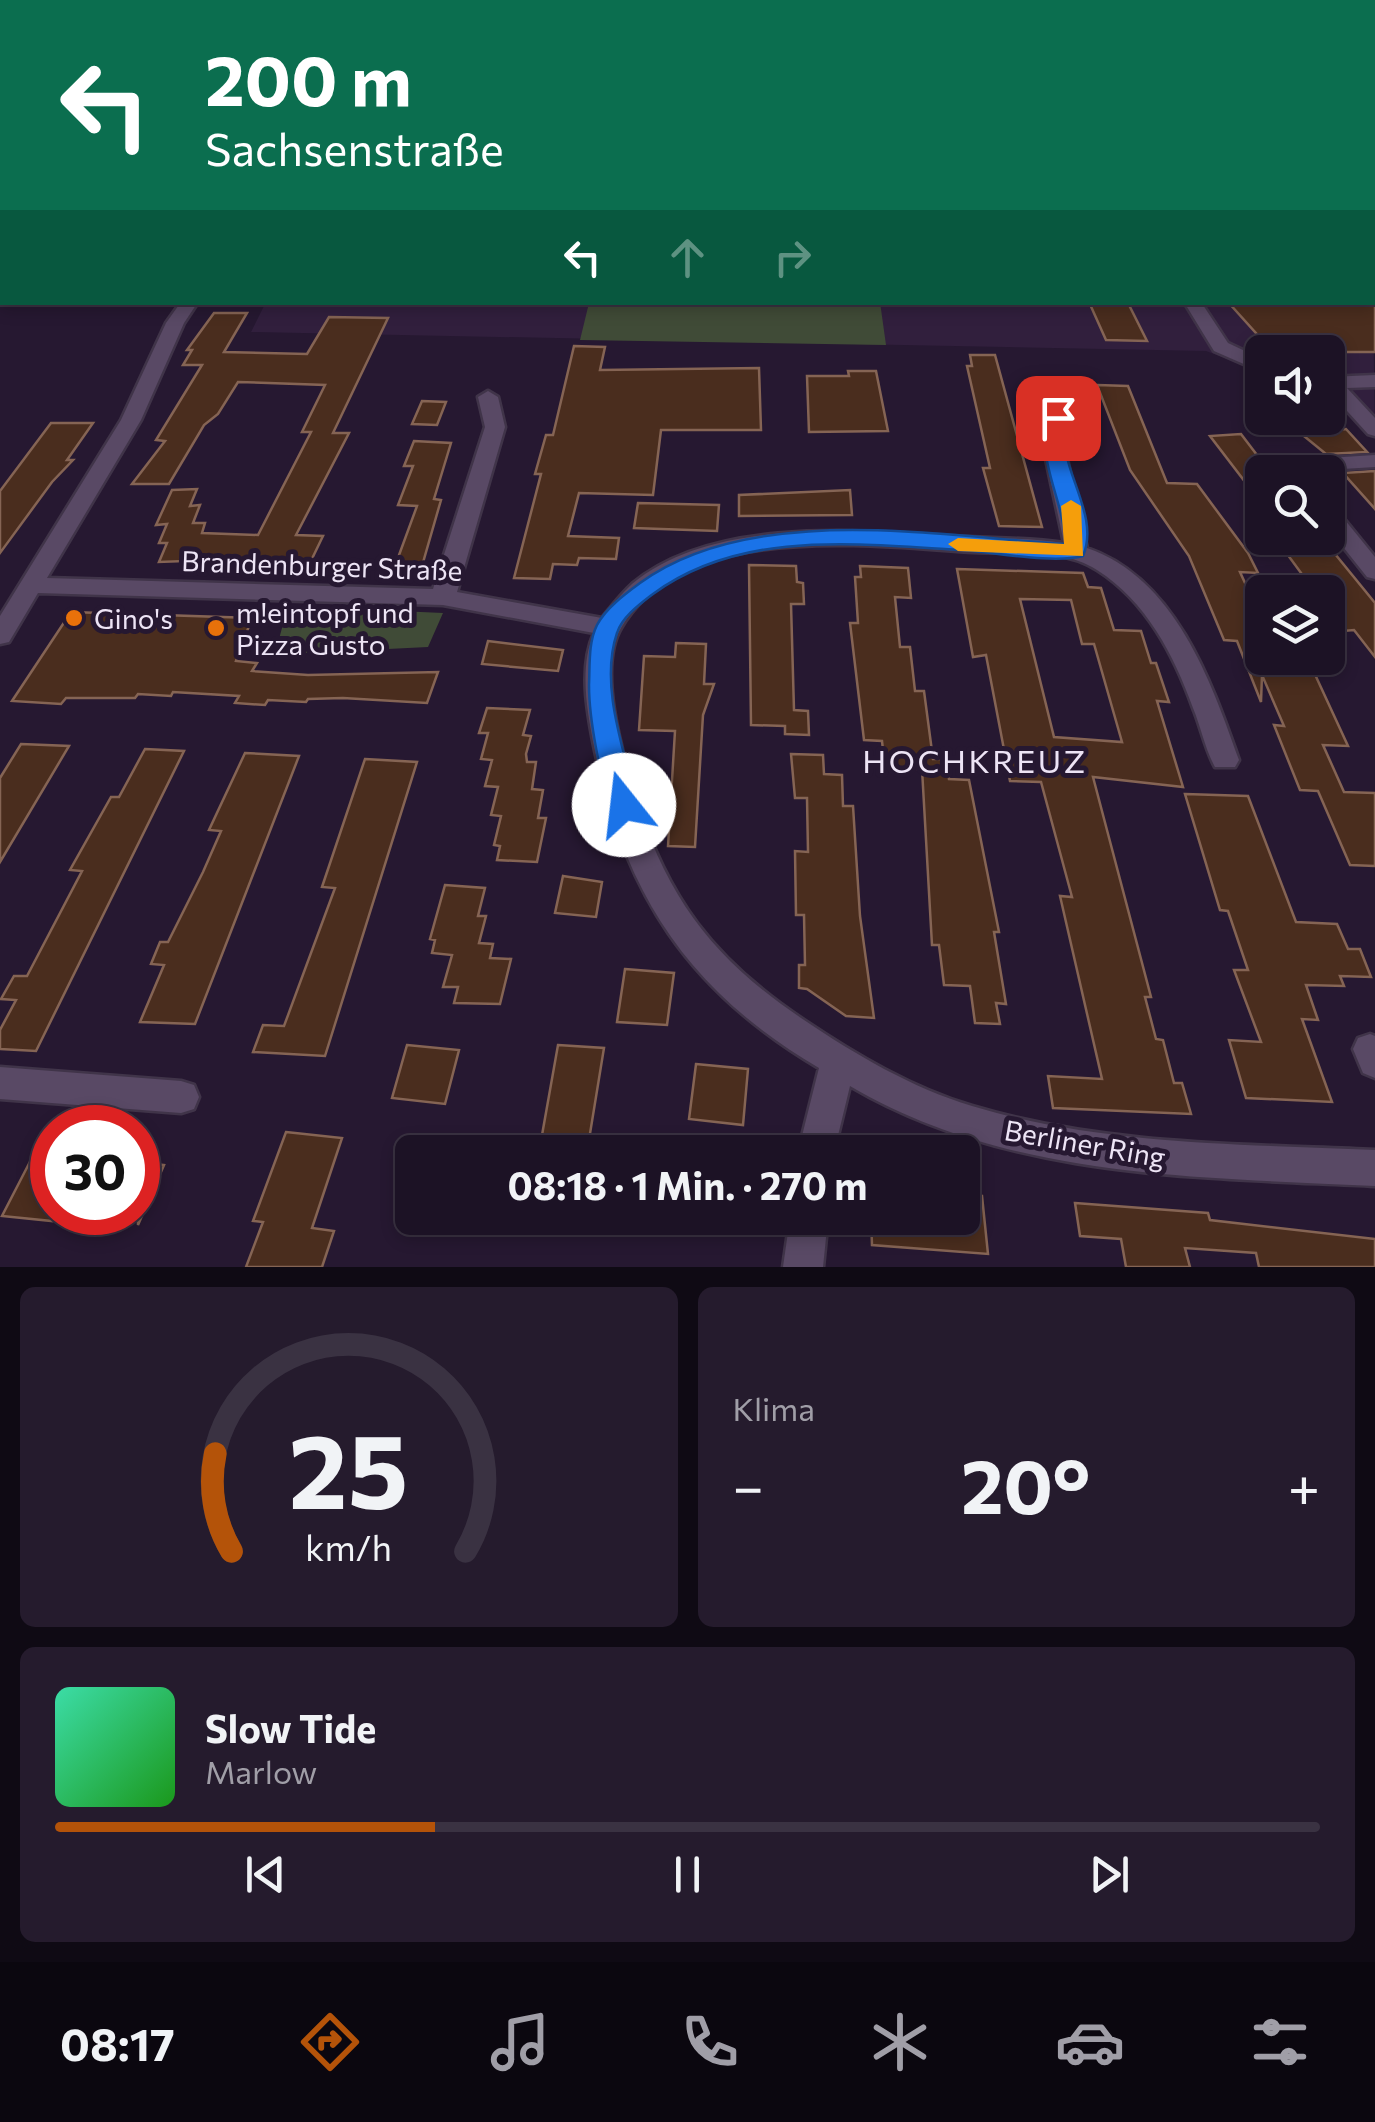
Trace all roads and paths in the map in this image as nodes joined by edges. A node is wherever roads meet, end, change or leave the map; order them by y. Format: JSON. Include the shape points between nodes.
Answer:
{"nodes":[{"id":1,"x":188,"y":305,"type":"edge"},
{"id":2,"x":1194,"y":305,"type":"edge"},
{"id":3,"x":1245,"y":358,"type":"edge"},
{"id":4,"x":1375,"y":381,"type":"edge"},
{"id":5,"x":1345,"y":382,"type":"edge"},
{"id":6,"x":488,"y":397,"type":"dead end"},
{"id":7,"x":1345,"y":399,"type":"edge"},
{"id":8,"x":1058,"y":418,"type":"dead end"},
{"id":9,"x":1375,"y":430,"type":"edge"},
{"id":10,"x":1375,"y":461,"type":"edge"},
{"id":11,"x":1345,"y":463,"type":"edge"},
{"id":12,"x":1345,"y":535,"type":"edge"},
{"id":13,"x":1076,"y":551,"type":"junction"},
{"id":14,"x":1375,"y":572,"type":"edge"},
{"id":15,"x":32,"y":585,"type":"junction"},
{"id":16,"x":443,"y":597,"type":"junction"},
{"id":17,"x":607,"y":626,"type":"junction"},
{"id":18,"x":0,"y":636,"type":"edge"},
{"id":19,"x":1225,"y":760,"type":"dead end"},
{"id":20,"x":838,"y":1062,"type":"junction"},
{"id":21,"x":0,"y":1083,"type":"edge"},
{"id":22,"x":180,"y":1097,"type":"dead end"},
{"id":23,"x":820,"y":1135,"type":"edge"},
{"id":24,"x":1375,"y":1168,"type":"edge"},
{"id":25,"x":806,"y":1235,"type":"edge"},
{"id":26,"x":803,"y":1267,"type":"edge"}],
"edges":[{"from":1,"to":15,"type":"street","via":[[131,420]]},
{"from":2,"to":3,"type":"street","via":[[1221,347]]},
{"from":4,"to":5,"type":"street"},
{"from":6,"to":16,"type":"street","via":[[495,427]]},
{"from":7,"to":9,"type":"street"},
{"from":8,"to":13,"type":"street","via":[[1051,436],[1076,523]]},
{"from":10,"to":11,"type":"street"},
{"from":12,"to":14,"type":"street"},
{"from":13,"to":17,"type":"street","via":[[871,538],[772,540],[670,572]]},
{"from":13,"to":19,"type":"street","via":[[1109,566],[1176,635]]},
{"from":15,"to":16,"type":"street","name":"Brandenburger Straße"},
{"from":15,"to":18,"type":"street"},
{"from":16,"to":17,"type":"street","name":"Brandenburger Straße"},
{"from":17,"to":20,"type":"street","name":"Berliner Ring","via":[[601,704],[611,760],[639,856],[668,912],[715,969],[771,1018]]},
{"from":20,"to":23,"type":"street"},
{"from":20,"to":24,"type":"street","name":"Berliner Ring","via":[[894,1092],[1013,1135],[1158,1158]]},
{"from":21,"to":22,"type":"street"},
{"from":25,"to":26,"type":"street"}]}
